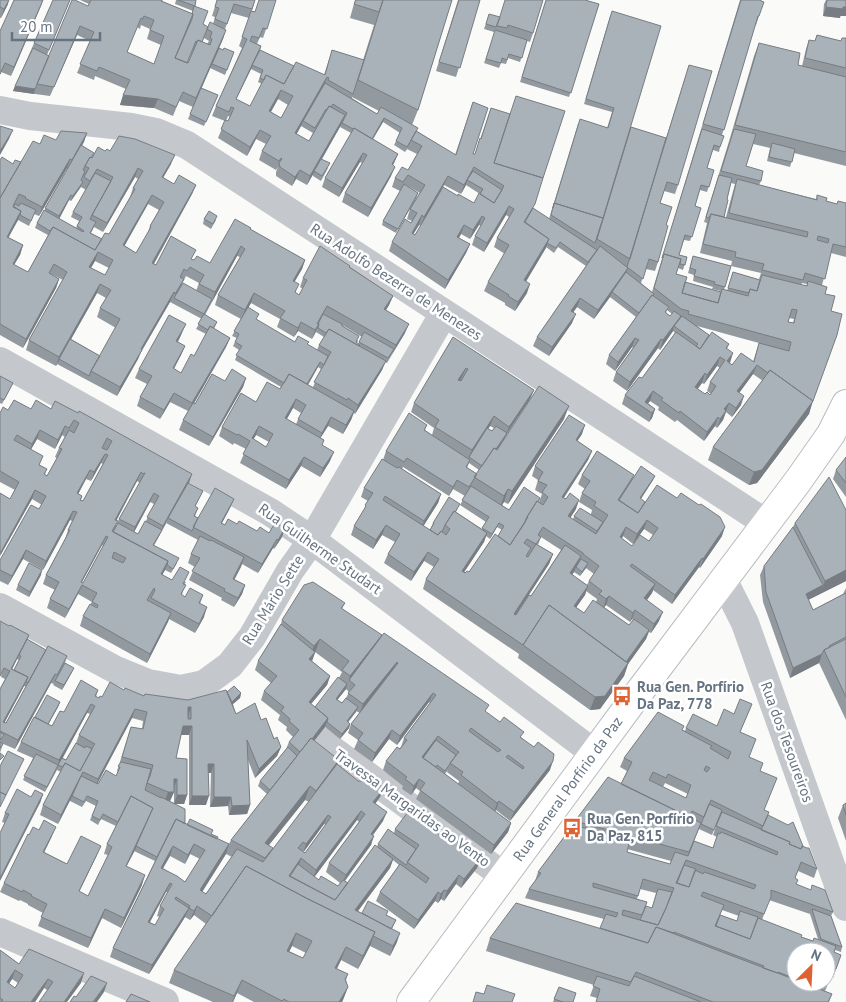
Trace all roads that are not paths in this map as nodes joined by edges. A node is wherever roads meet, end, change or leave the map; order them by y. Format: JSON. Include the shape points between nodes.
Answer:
{"nodes":[{"id":1,"x":0,"y":110,"type":"edge"},
{"id":2,"x":444,"y":313,"type":"junction"},
{"id":3,"x":0,"y":361,"type":"edge"},
{"id":4,"x":846,"y":404,"type":"edge"},
{"id":5,"x":766,"y":523,"type":"junction"},
{"id":6,"x":312,"y":540,"type":"junction"},
{"id":7,"x":723,"y":579,"type":"junction"},
{"id":8,"x":0,"y":607,"type":"edge"},
{"id":9,"x":319,"y":740,"type":"edge"},
{"id":10,"x":594,"y":753,"type":"junction"},
{"id":11,"x":504,"y":876,"type":"junction"},
{"id":12,"x":846,"y":907,"type":"edge"},
{"id":13,"x":0,"y":932,"type":"edge"},
{"id":14,"x":165,"y":1002,"type":"edge"},
{"id":15,"x":411,"y":1002,"type":"edge"}],
"edges":[{"from":1,"to":2,"type":"street","name":"Rua Adolfo Bezerra de Menezes","via":[[131,127],[156,132],[187,145]]},
{"from":2,"to":5,"type":"street","name":"Rua Adolfo Bezerra de Menezes"},
{"from":2,"to":6,"type":"street","name":"Rua Mário Sette"},
{"from":3,"to":6,"type":"street","name":"Rua Guilherme Studart","via":[[270,512]]},
{"from":4,"to":5,"type":"street","name":"Rua General Porfírio da Paz","via":[[832,434]]},
{"from":5,"to":7,"type":"street","name":"Rua General Porfírio da Paz"},
{"from":6,"to":8,"type":"street","name":"Rua Mário Sette","via":[[252,637],[230,665],[204,684],[181,689],[148,683],[116,670]]},
{"from":6,"to":10,"type":"street","name":"Rua Guilherme Studart"},
{"from":7,"to":10,"type":"street","name":"Rua General Porfírio da Paz"},
{"from":7,"to":12,"type":"street","name":"Rua dos Tesoureiros","via":[[745,623]]},
{"from":9,"to":11,"type":"street","name":"Travessa Margaridas ao Vento"},
{"from":10,"to":11,"type":"street","name":"Rua General Porfírio da Paz"},
{"from":11,"to":15,"type":"street","name":"Rua General Porfírio da Paz"},
{"from":13,"to":14,"type":"street"}]}
